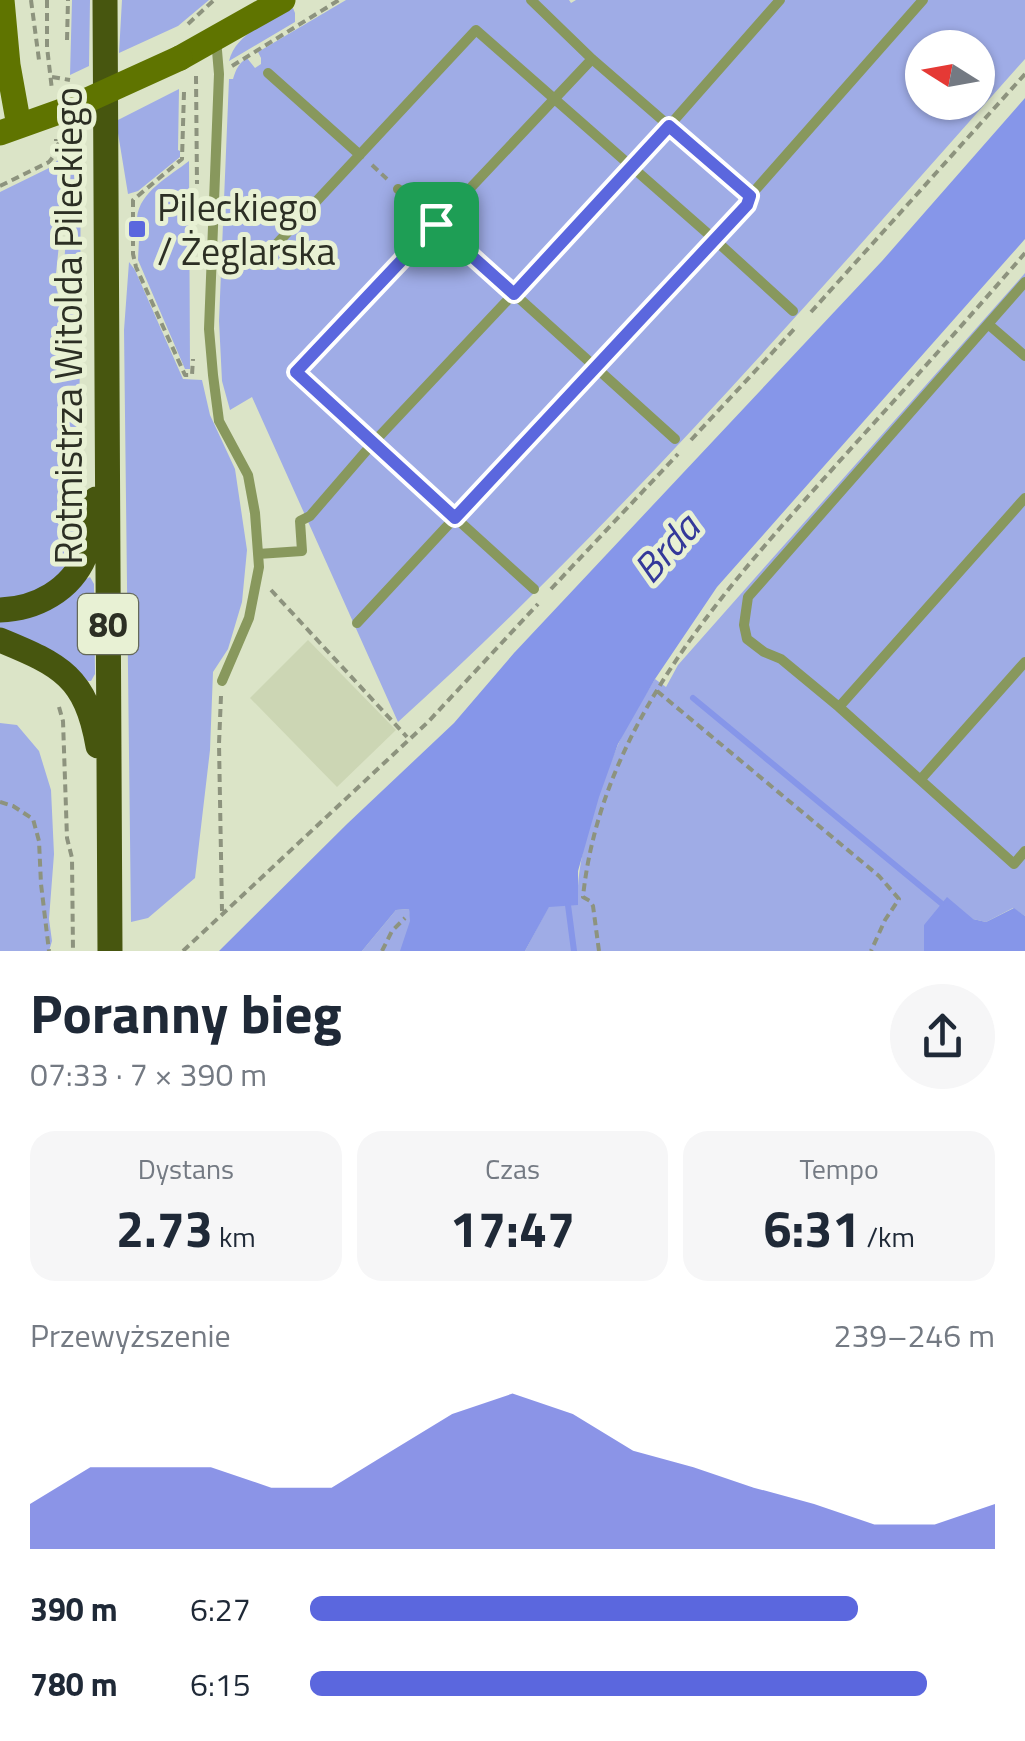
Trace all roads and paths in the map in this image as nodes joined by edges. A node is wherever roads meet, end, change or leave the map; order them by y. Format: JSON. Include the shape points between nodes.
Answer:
{"nodes":[{"id":1,"x":2,"y":0,"type":"edge"},
{"id":2,"x":31,"y":0,"type":"edge"},
{"id":3,"x":47,"y":0,"type":"edge"},
{"id":4,"x":68,"y":0,"type":"edge"},
{"id":5,"x":105,"y":0,"type":"edge"},
{"id":6,"x":214,"y":0,"type":"edge"},
{"id":7,"x":283,"y":0,"type":"edge"},
{"id":8,"x":339,"y":0,"type":"edge"},
{"id":9,"x":532,"y":0,"type":"edge"},
{"id":10,"x":780,"y":0,"type":"edge"},
{"id":11,"x":923,"y":0,"type":"edge"},
{"id":12,"x":180,"y":30,"type":"dead end"},
{"id":13,"x":216,"y":39,"type":"junction"},
{"id":14,"x":67,"y":40,"type":"dead end"},
{"id":15,"x":592,"y":58,"type":"junction"},
{"id":16,"x":39,"y":60,"type":"dead end"},
{"id":17,"x":188,"y":67,"type":"junction"},
{"id":18,"x":229,"y":69,"type":"dead end"},
{"id":19,"x":268,"y":72,"type":"dead end"},
{"id":20,"x":1025,"y":74,"type":"edge"},
{"id":21,"x":52,"y":77,"type":"junction"},
{"id":22,"x":70,"y":80,"type":"dead end"},
{"id":23,"x":193,"y":84,"type":"junction"},
{"id":24,"x":52,"y":86,"type":"dead end"},
{"id":25,"x":218,"y":90,"type":"junction"},
{"id":26,"x":184,"y":92,"type":"dead end"},
{"id":27,"x":554,"y":99,"type":"junction"},
{"id":28,"x":669,"y":126,"type":"junction"},
{"id":29,"x":10,"y":130,"type":"edge"},
{"id":30,"x":54,"y":132,"type":"dead end"},
{"id":31,"x":69,"y":137,"type":"dead end"},
{"id":32,"x":57,"y":145,"type":"junction"},
{"id":33,"x":360,"y":155,"type":"junction"},
{"id":34,"x":632,"y":168,"type":"junction"},
{"id":35,"x":196,"y":183,"type":"dead end"},
{"id":36,"x":0,"y":186,"type":"edge"},
{"id":37,"x":398,"y":189,"type":"joint"},
{"id":38,"x":750,"y":196,"type":"junction"},
{"id":39,"x":436,"y":224,"type":"junction"},
{"id":40,"x":714,"y":239,"type":"junction"},
{"id":41,"x":257,"y":265,"type":"dead end"},
{"id":42,"x":1025,"y":282,"type":"edge"},
{"id":43,"x":514,"y":294,"type":"junction"},
{"id":44,"x":793,"y":311,"type":"dead end"},
{"id":45,"x":811,"y":311,"type":"dead end"},
{"id":46,"x":988,"y":324,"type":"junction"},
{"id":47,"x":798,"y":325,"type":"dead end"},
{"id":48,"x":1025,"y":356,"type":"edge"},
{"id":49,"x":194,"y":357,"type":"dead end"},
{"id":50,"x":595,"y":367,"type":"junction"},
{"id":51,"x":692,"y":438,"type":"dead end"},
{"id":52,"x":675,"y":439,"type":"dead end"},
{"id":53,"x":107,"y":440,"type":"junction"},
{"id":54,"x":373,"y":443,"type":"junction"},
{"id":55,"x":679,"y":452,"type":"dead end"},
{"id":56,"x":1025,"y":498,"type":"edge"},
{"id":57,"x":455,"y":518,"type":"junction"},
{"id":58,"x":258,"y":554,"type":"junction"},
{"id":59,"x":258,"y":575,"type":"junction"},
{"id":60,"x":534,"y":589,"type":"dead end"},
{"id":61,"x":0,"y":610,"type":"edge"},
{"id":62,"x":356,"y":623,"type":"dead end"},
{"id":63,"x":0,"y":640,"type":"edge"},
{"id":64,"x":1025,"y":662,"type":"edge"},
{"id":65,"x":222,"y":681,"type":"joint"},
{"id":66,"x":657,"y":691,"type":"dead end"},
{"id":67,"x":55,"y":696,"type":"dead end"},
{"id":68,"x":839,"y":707,"type":"junction"},
{"id":69,"x":408,"y":738,"type":"junction"},
{"id":70,"x":921,"y":779,"type":"junction"},
{"id":71,"x":0,"y":802,"type":"edge"},
{"id":72,"x":109,"y":807,"type":"junction"},
{"id":73,"x":1025,"y":851,"type":"edge"},
{"id":74,"x":222,"y":914,"type":"junction"},
{"id":75,"x":405,"y":918,"type":"dead end"},
{"id":76,"x":50,"y":951,"type":"edge"},
{"id":77,"x":73,"y":951,"type":"edge"},
{"id":78,"x":110,"y":951,"type":"edge"},
{"id":79,"x":183,"y":951,"type":"edge"},
{"id":80,"x":382,"y":951,"type":"edge"},
{"id":81,"x":871,"y":951,"type":"edge"}],
"edges":[{"from":1,"to":29,"type":"street"},
{"from":2,"to":16,"type":"path"},
{"from":3,"to":21,"type":"path"},
{"from":4,"to":14,"type":"path"},
{"from":5,"to":53,"type":"main road","name":"Rotmistrza Witolda Pileckiego","number":"80"},
{"from":6,"to":12,"type":"path"},
{"from":7,"to":13,"type":"street"},
{"from":8,"to":18,"type":"path"},
{"from":9,"to":15,"type":"lane"},
{"from":10,"to":28,"type":"lane"},
{"from":11,"to":38,"type":"lane"},
{"from":13,"to":17,"type":"street"},
{"from":13,"to":25,"type":"lane"},
{"from":15,"to":27,"type":"lane"},
{"from":15,"to":28,"type":"lane"},
{"from":17,"to":23,"type":"path"},
{"from":17,"to":29,"type":"street","bridge":true},
{"from":19,"to":33,"type":"lane"},
{"from":20,"to":45,"type":"path"},
{"from":21,"to":22,"type":"path"},
{"from":21,"to":24,"type":"path"},
{"from":23,"to":25,"type":"path"},
{"from":23,"to":35,"type":"path"},
{"from":25,"to":58,"type":"lane","via":[[212,375],[219,420],[248,475]]},
{"from":26,"to":49,"type":"path","via":[[182,159],[133,200],[132,254],[185,375],[192,375]]},
{"from":27,"to":33,"type":"lane","via":[[476,30]]},
{"from":27,"to":34,"type":"lane"},
{"from":27,"to":39,"type":"lane"},
{"from":28,"to":34,"type":"lane"},
{"from":28,"to":38,"type":"lane"},
{"from":30,"to":32,"type":"path"},
{"from":31,"to":32,"type":"path"},
{"from":32,"to":36,"type":"path","via":[[49,162]]},
{"from":33,"to":37,"type":"path"},
{"from":33,"to":41,"type":"lane"},
{"from":34,"to":40,"type":"lane"},
{"from":34,"to":43,"type":"lane"},
{"from":37,"to":39,"type":"lane"},
{"from":38,"to":40,"type":"lane"},
{"from":39,"to":43,"type":"lane"},
{"from":39,"to":54,"type":"lane","via":[[296,372]]},
{"from":40,"to":44,"type":"lane"},
{"from":40,"to":50,"type":"lane"},
{"from":42,"to":46,"type":"lane"},
{"from":43,"to":50,"type":"lane"},
{"from":43,"to":54,"type":"lane"},
{"from":46,"to":48,"type":"lane"},
{"from":46,"to":68,"type":"lane","via":[[748,597],[747,639]]},
{"from":47,"to":51,"type":"path"},
{"from":50,"to":52,"type":"lane"},
{"from":50,"to":57,"type":"lane"},
{"from":53,"to":61,"type":"main road","via":[[85,555],[74,576],[33,604]]},
{"from":53,"to":72,"type":"main road","name":"Rotmistrza Witolda Pileckiego","number":"80"},
{"from":54,"to":57,"type":"lane"},
{"from":54,"to":58,"type":"lane","via":[[300,521],[302,551]]},
{"from":55,"to":69,"type":"path"},
{"from":56,"to":68,"type":"lane"},
{"from":57,"to":60,"type":"lane"},
{"from":57,"to":62,"type":"lane"},
{"from":58,"to":59,"type":"lane"},
{"from":59,"to":65,"type":"lane","via":[[249,618]]},
{"from":59,"to":69,"type":"path"},
{"from":63,"to":72,"type":"main road","via":[[62,670],[83,696],[94,721]]},
{"from":64,"to":70,"type":"lane"},
{"from":65,"to":74,"type":"path"},
{"from":66,"to":81,"type":"path","via":[[880,876],[899,899]]},
{"from":67,"to":77,"type":"path","via":[[63,722]]},
{"from":68,"to":70,"type":"lane"},
{"from":69,"to":74,"type":"path"},
{"from":70,"to":73,"type":"lane","via":[[1014,864]]},
{"from":71,"to":76,"type":"path","via":[[33,819]]},
{"from":72,"to":78,"type":"main road","name":"Rotmistrza Witolda Pileckiego","number":"80"},
{"from":74,"to":79,"type":"path"},
{"from":75,"to":80,"type":"path"}]}
